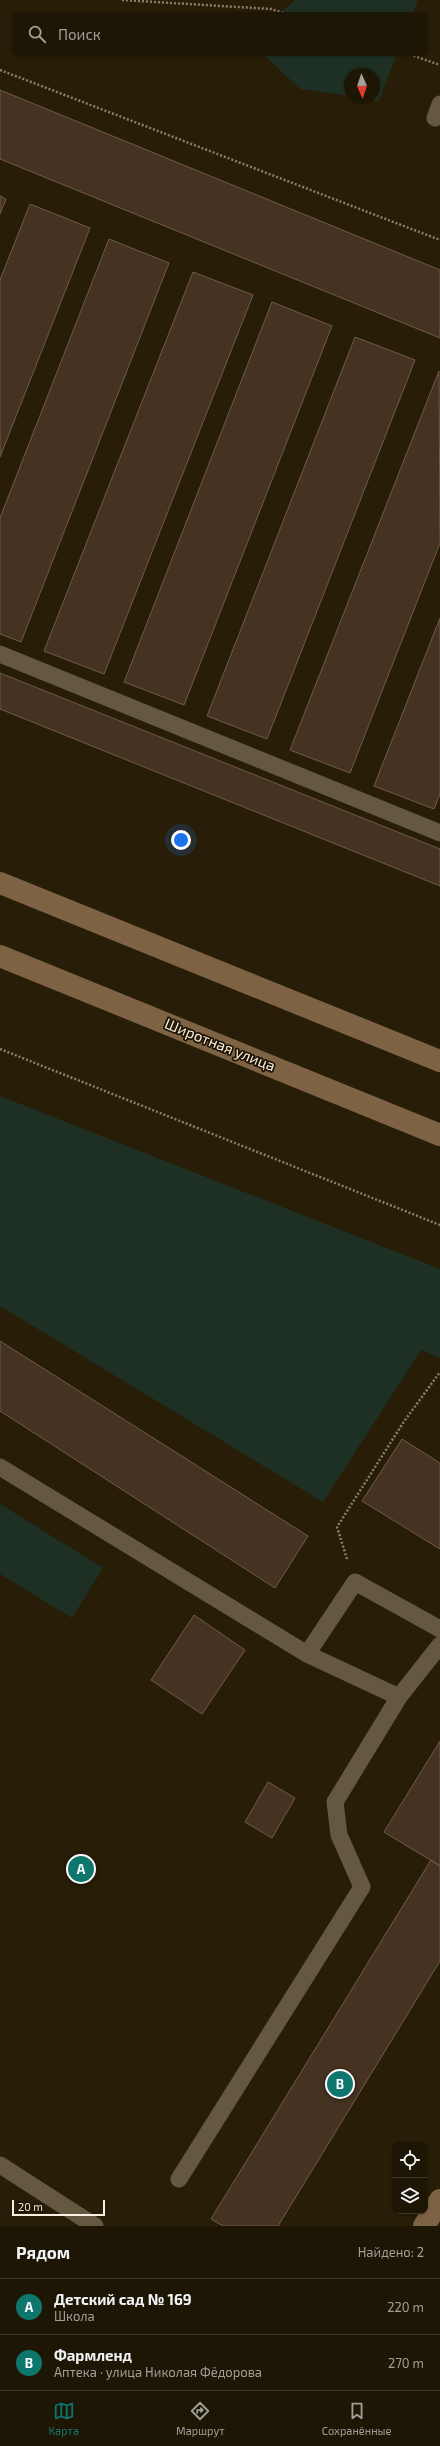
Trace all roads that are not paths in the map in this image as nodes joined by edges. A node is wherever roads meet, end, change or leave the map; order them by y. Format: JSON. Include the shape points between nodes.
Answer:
{"nodes":[{"id":1,"x":0,"y":654,"type":"edge"},
{"id":2,"x":440,"y":833,"type":"edge"},
{"id":3,"x":0,"y":884,"type":"edge"},
{"id":4,"x":0,"y":956,"type":"edge"},
{"id":5,"x":440,"y":1061,"type":"edge"},
{"id":6,"x":440,"y":1135,"type":"edge"},
{"id":7,"x":0,"y":1467,"type":"edge"},
{"id":8,"x":440,"y":1629,"type":"edge"},
{"id":9,"x":440,"y":1645,"type":"edge"},
{"id":10,"x":307,"y":1654,"type":"junction"},
{"id":11,"x":399,"y":1697,"type":"junction"},
{"id":12,"x":0,"y":2165,"type":"edge"},
{"id":13,"x":179,"y":2179,"type":"dead end"},
{"id":14,"x":440,"y":2200,"type":"edge"},
{"id":15,"x":95,"y":2226,"type":"edge"},
{"id":16,"x":424,"y":2226,"type":"edge"}],
"edges":[{"from":1,"to":2,"type":"lane"},
{"from":3,"to":5,"type":"main road"},
{"from":4,"to":6,"type":"main road","name":"Широтная улица"},
{"from":7,"to":10,"type":"lane"},
{"from":8,"to":10,"type":"lane","via":[[354,1582]]},
{"from":9,"to":11,"type":"lane"},
{"from":10,"to":11,"type":"lane"},
{"from":11,"to":13,"type":"lane","via":[[335,1802],[339,1835],[362,1887]]},
{"from":12,"to":15,"type":"lane"},
{"from":14,"to":16,"type":"main road"}]}
